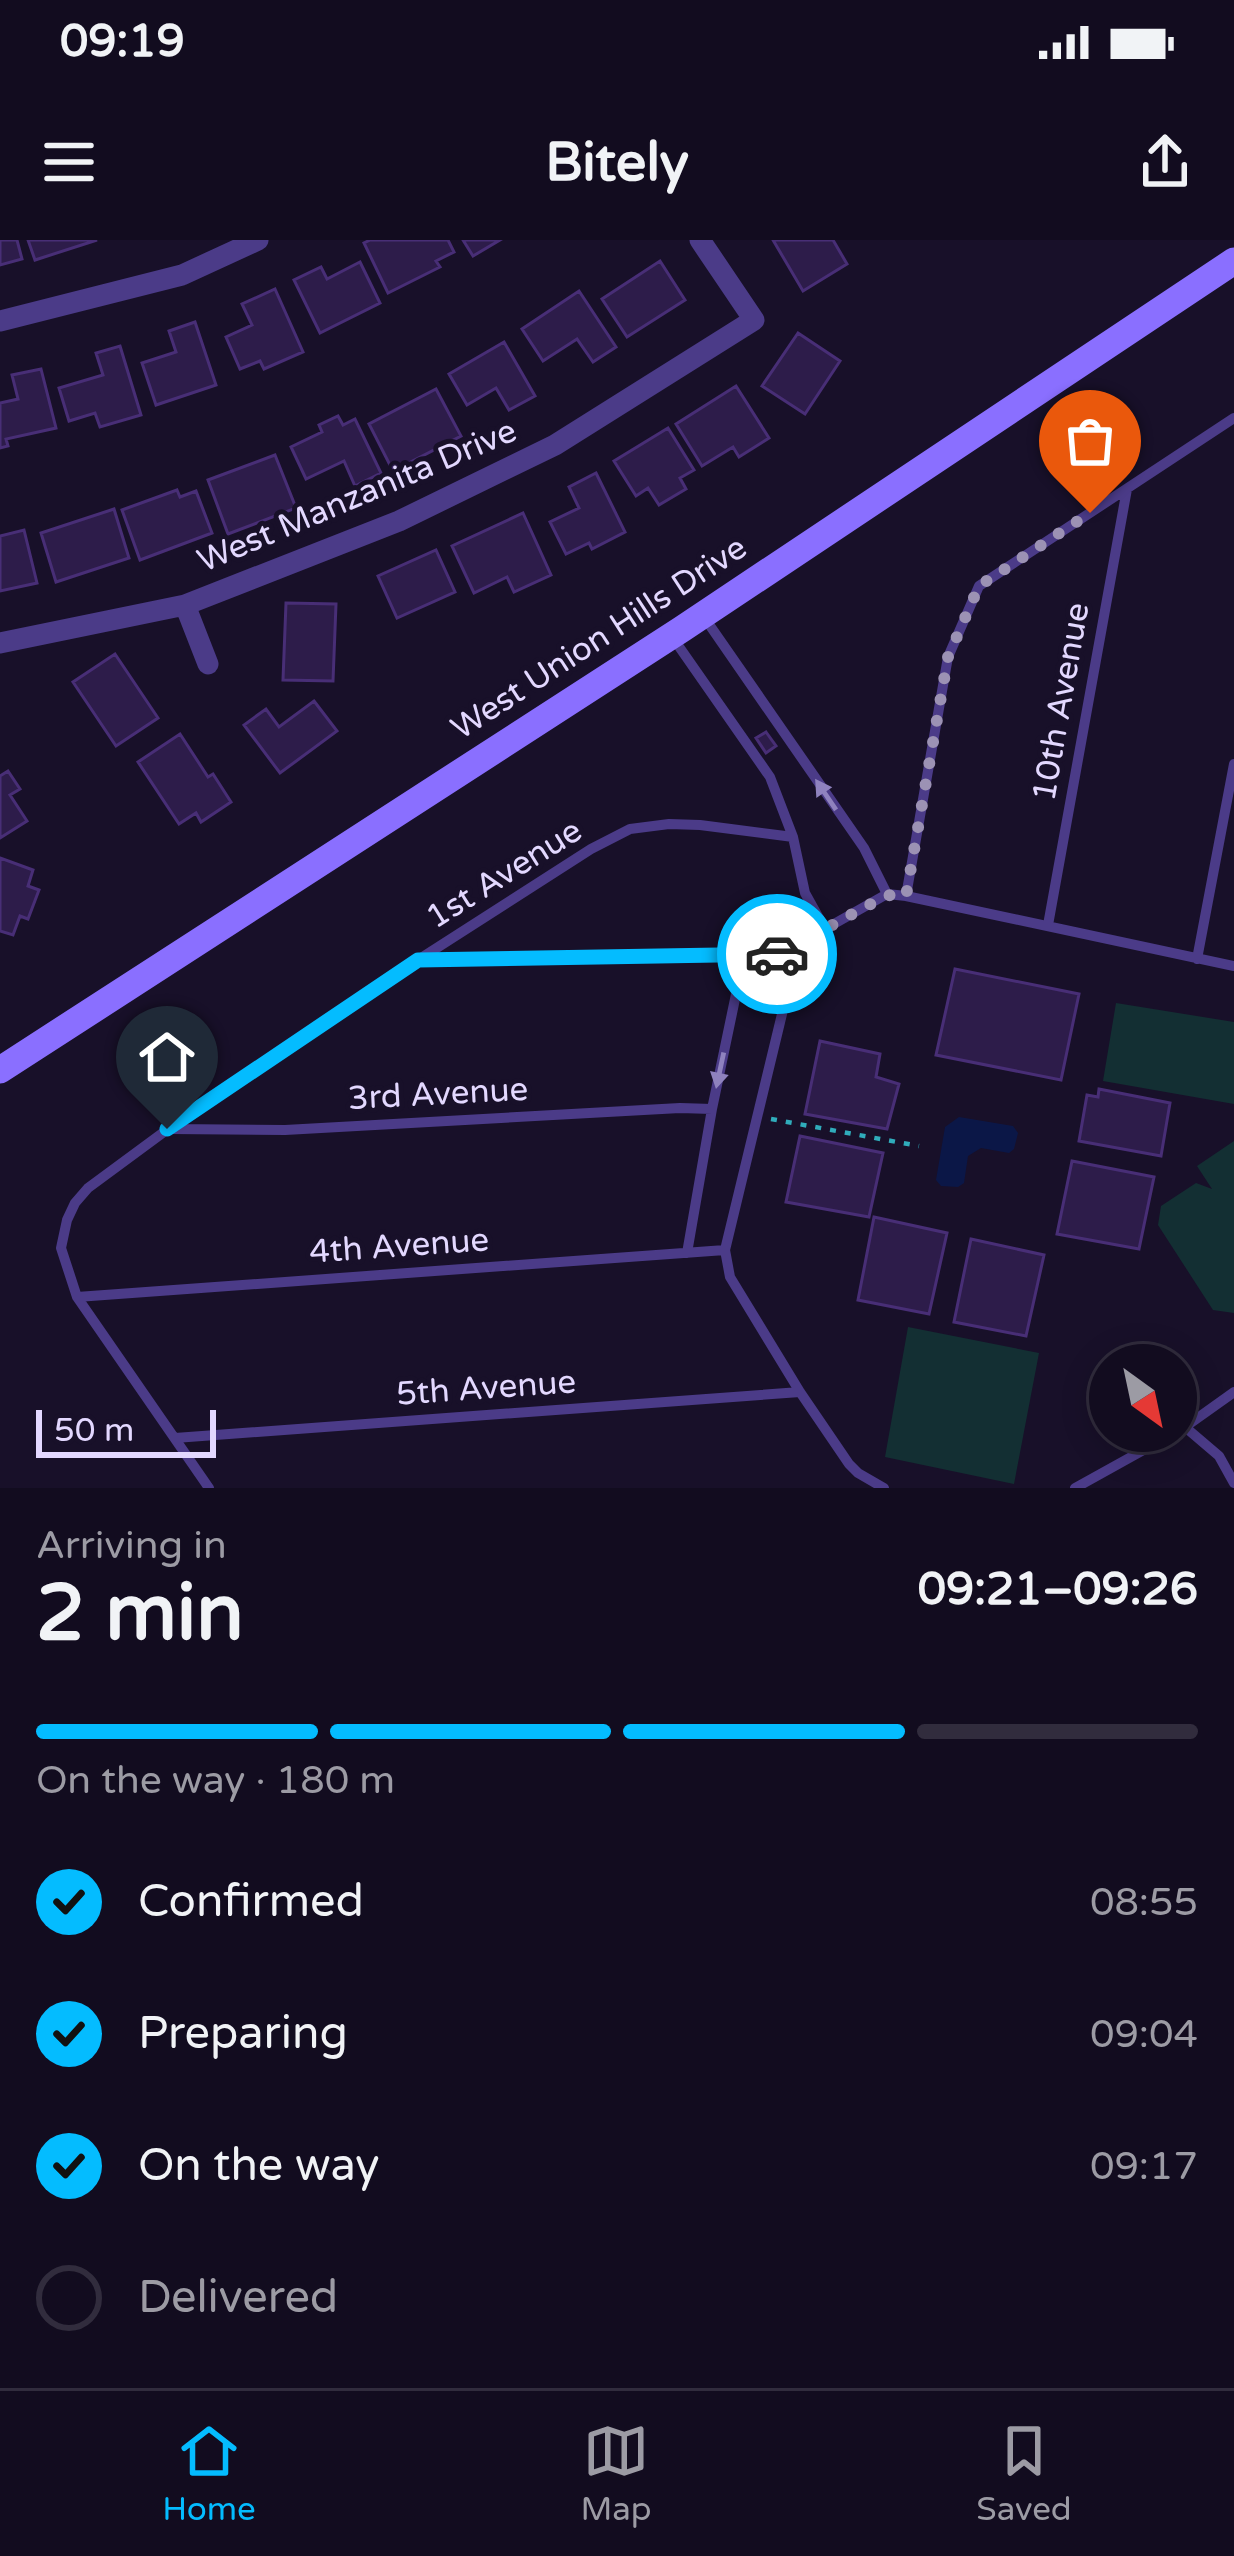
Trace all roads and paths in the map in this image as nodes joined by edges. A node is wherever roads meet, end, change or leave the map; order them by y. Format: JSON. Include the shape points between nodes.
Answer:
{"nodes":[{"id":1,"x":257,"y":240,"type":"edge"},
{"id":2,"x":700,"y":240,"type":"edge"},
{"id":3,"x":1234,"y":261,"type":"edge"},
{"id":4,"x":0,"y":321,"type":"edge"},
{"id":5,"x":1234,"y":418,"type":"edge"},
{"id":6,"x":1127,"y":489,"type":"junction"},
{"id":7,"x":185,"y":605,"type":"junction"},
{"id":8,"x":702,"y":615,"type":"junction"},
{"id":9,"x":671,"y":636,"type":"junction"},
{"id":10,"x":0,"y":643,"type":"edge"},
{"id":11,"x":208,"y":664,"type":"dead end"},
{"id":12,"x":1234,"y":764,"type":"edge"},
{"id":13,"x":793,"y":837,"type":"junction"},
{"id":14,"x":887,"y":895,"type":"junction"},
{"id":15,"x":906,"y":896,"type":"junction"},
{"id":16,"x":1048,"y":926,"type":"junction"},
{"id":17,"x":825,"y":929,"type":"junction"},
{"id":18,"x":797,"y":952,"type":"junction"},
{"id":19,"x":744,"y":956,"type":"junction"},
{"id":20,"x":1197,"y":959,"type":"junction"},
{"id":21,"x":418,"y":960,"type":"junction"},
{"id":22,"x":1234,"y":966,"type":"edge"},
{"id":23,"x":0,"y":1070,"type":"edge"},
{"id":24,"x":712,"y":1109,"type":"junction"},
{"id":25,"x":756,"y":1117,"type":"junction"},
{"id":26,"x":167,"y":1129,"type":"junction"},
{"id":27,"x":919,"y":1146,"type":"dead end"},
{"id":28,"x":725,"y":1250,"type":"junction"},
{"id":29,"x":687,"y":1252,"type":"junction"},
{"id":30,"x":77,"y":1297,"type":"junction"},
{"id":31,"x":800,"y":1392,"type":"junction"},
{"id":32,"x":1234,"y":1392,"type":"edge"},
{"id":33,"x":1197,"y":1418,"type":"edge"},
{"id":34,"x":1197,"y":1437,"type":"edge"},
{"id":35,"x":175,"y":1438,"type":"junction"},
{"id":36,"x":1140,"y":1452,"type":"edge"},
{"id":37,"x":1234,"y":1483,"type":"edge"},
{"id":38,"x":209,"y":1488,"type":"edge"},
{"id":39,"x":884,"y":1488,"type":"edge"},
{"id":40,"x":1075,"y":1488,"type":"edge"}],
"edges":[{"from":1,"to":4,"type":"street","via":[[182,275]]},
{"from":2,"to":7,"type":"street","name":"West Manzanita Drive","via":[[754,320],[555,445],[399,520]]},
{"from":3,"to":8,"type":"main road","name":"West Union Hills Drive"},
{"from":5,"to":6,"type":"lane"},
{"from":6,"to":15,"type":"lane","via":[[979,586],[948,657]]},
{"from":6,"to":16,"type":"lane","name":"10th Avenue"},
{"from":7,"to":10,"type":"street","name":"West Manzanita Drive"},
{"from":7,"to":11,"type":"street"},
{"from":8,"to":9,"type":"main road","name":"West Union Hills Drive"},
{"from":14,"to":8,"type":"lane","one_way":true,"via":[[864,848]]},
{"from":9,"to":13,"type":"lane","via":[[770,777]]},
{"from":9,"to":23,"type":"main road","name":"West Union Hills Drive"},
{"from":12,"to":20,"type":"lane"},
{"from":13,"to":17,"type":"lane","via":[[805,893]]},
{"from":13,"to":21,"type":"lane","name":"1st Avenue","via":[[700,825],[630,829]]},
{"from":14,"to":15,"type":"lane"},
{"from":14,"to":17,"type":"lane"},
{"from":15,"to":16,"type":"lane"},
{"from":16,"to":20,"type":"lane"},
{"from":17,"to":18,"type":"lane"},
{"from":18,"to":19,"type":"lane"},
{"from":18,"to":25,"type":"lane"},
{"from":19,"to":21,"type":"lane"},
{"from":19,"to":24,"type":"lane","one_way":true},
{"from":20,"to":22,"type":"lane"},
{"from":21,"to":26,"type":"lane","name":"1st Avenue"},
{"from":24,"to":26,"type":"lane","name":"3rd Avenue"},
{"from":24,"to":29,"type":"lane"},
{"from":25,"to":27,"type":"path"},
{"from":25,"to":28,"type":"lane"},
{"from":26,"to":30,"type":"lane","name":"1st Avenue","via":[[75,1203],[61,1248]]},
{"from":28,"to":29,"type":"lane","name":"4th Avenue"},
{"from":28,"to":31,"type":"lane","via":[[730,1276]]},
{"from":29,"to":30,"type":"lane","name":"4th Avenue"},
{"from":30,"to":35,"type":"lane","name":"1st Avenue"},
{"from":31,"to":35,"type":"lane","name":"5th Avenue"},
{"from":31,"to":39,"type":"lane","via":[[849,1463]]},
{"from":32,"to":33,"type":"lane"},
{"from":34,"to":37,"type":"lane"},
{"from":35,"to":38,"type":"lane","name":"1st Avenue"},
{"from":36,"to":40,"type":"lane"}]}
